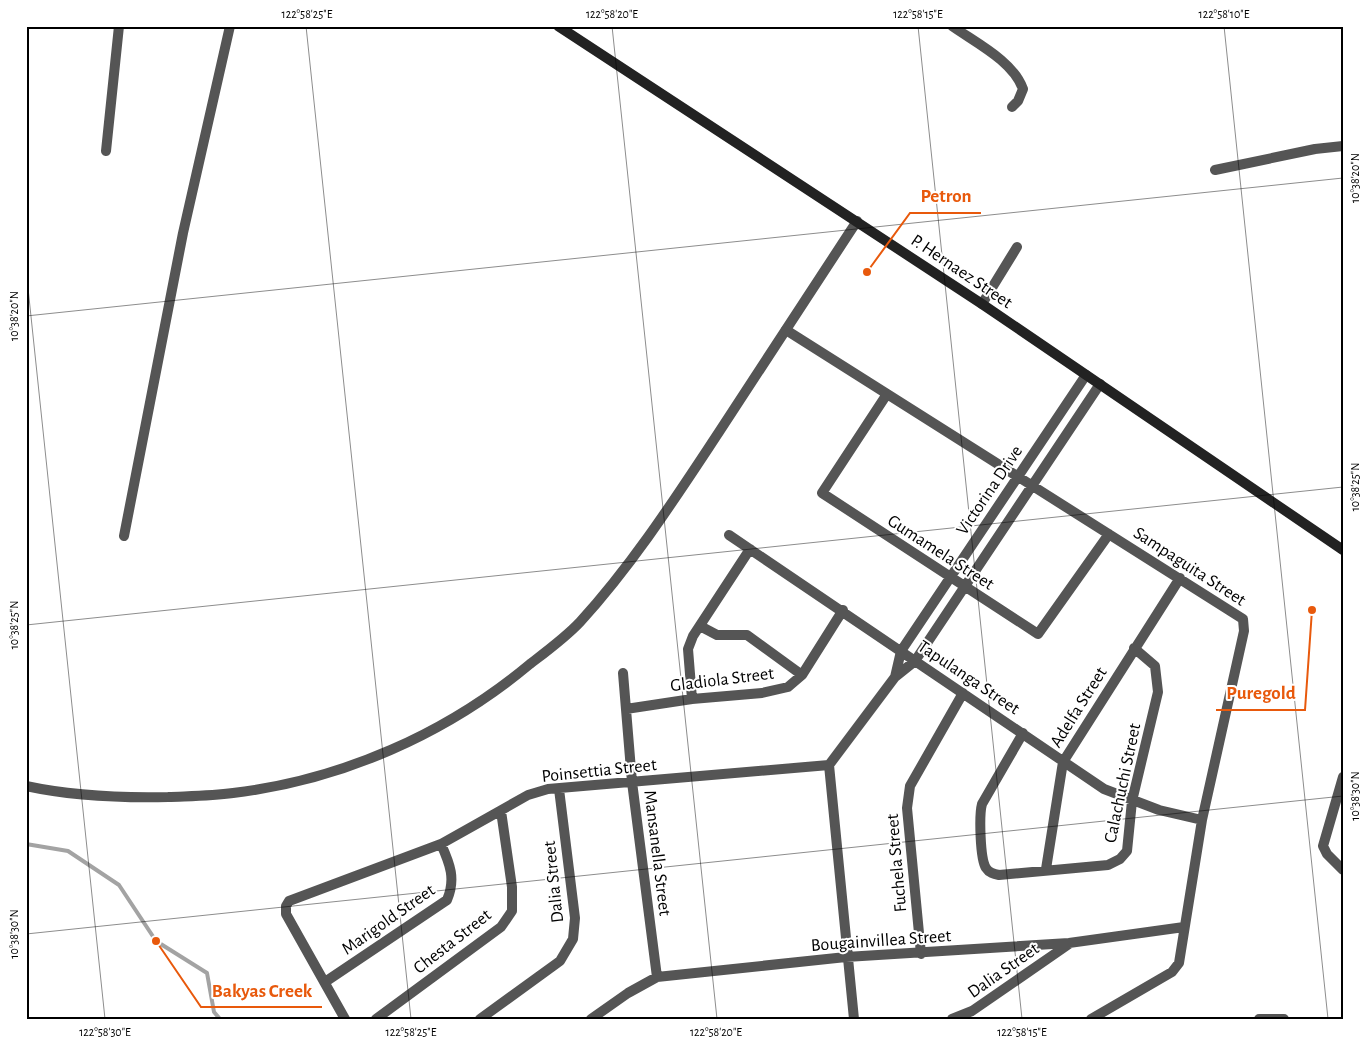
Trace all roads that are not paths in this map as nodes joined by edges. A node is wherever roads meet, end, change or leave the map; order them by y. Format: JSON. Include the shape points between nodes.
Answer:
{"nodes":[{"id":1,"x":119,"y":26,"type":"edge"},
{"id":2,"x":230,"y":26,"type":"edge"},
{"id":3,"x":558,"y":26,"type":"edge"},
{"id":4,"x":952,"y":26,"type":"edge"},
{"id":5,"x":1012,"y":107,"type":"dead end"},
{"id":6,"x":1343,"y":146,"type":"edge"},
{"id":7,"x":106,"y":151,"type":"dead end"},
{"id":8,"x":1215,"y":170,"type":"dead end"},
{"id":9,"x":857,"y":222,"type":"junction"},
{"id":10,"x":1016,"y":247,"type":"dead end"},
{"id":11,"x":982,"y":304,"type":"junction"},
{"id":12,"x":786,"y":330,"type":"junction"},
{"id":13,"x":1086,"y":375,"type":"junction"},
{"id":14,"x":1100,"y":384,"type":"junction"},
{"id":15,"x":887,"y":394,"type":"junction"},
{"id":16,"x":1018,"y":476,"type":"junction"},
{"id":17,"x":1032,"y":485,"type":"junction"},
{"id":18,"x":1109,"y":534,"type":"junction"},
{"id":19,"x":729,"y":535,"type":"dead end"},
{"id":20,"x":124,"y":536,"type":"dead end"},
{"id":21,"x":750,"y":548,"type":"junction"},
{"id":22,"x":1343,"y":550,"type":"edge"},
{"id":23,"x":950,"y":577,"type":"junction"},
{"id":24,"x":1180,"y":578,"type":"junction"},
{"id":25,"x":964,"y":586,"type":"junction"},
{"id":26,"x":843,"y":610,"type":"junction"},
{"id":27,"x":700,"y":626,"type":"junction"},
{"id":28,"x":1134,"y":648,"type":"junction"},
{"id":29,"x":901,"y":651,"type":"junction"},
{"id":30,"x":914,"y":661,"type":"junction"},
{"id":31,"x":623,"y":673,"type":"dead end"},
{"id":32,"x":802,"y":676,"type":"junction"},
{"id":33,"x":895,"y":678,"type":"junction"},
{"id":34,"x":963,"y":693,"type":"junction"},
{"id":35,"x":692,"y":699,"type":"junction"},
{"id":36,"x":626,"y":709,"type":"junction"},
{"id":37,"x":1023,"y":734,"type":"junction"},
{"id":38,"x":1063,"y":762,"type":"junction"},
{"id":39,"x":830,"y":765,"type":"junction"},
{"id":40,"x":1343,"y":777,"type":"edge"},
{"id":41,"x":632,"y":782,"type":"junction"},
{"id":42,"x":26,"y":786,"type":"edge"},
{"id":43,"x":559,"y":789,"type":"junction"},
{"id":44,"x":1132,"y":801,"type":"junction"},
{"id":45,"x":502,"y":811,"type":"junction"},
{"id":46,"x":1202,"y":820,"type":"junction"},
{"id":47,"x":441,"y":844,"type":"junction"},
{"id":48,"x":1046,"y":870,"type":"junction"},
{"id":49,"x":1343,"y":870,"type":"edge"},
{"id":50,"x":1184,"y":927,"type":"junction"},
{"id":51,"x":1070,"y":943,"type":"junction"},
{"id":52,"x":921,"y":954,"type":"junction"},
{"id":53,"x":846,"y":957,"type":"junction"},
{"id":54,"x":657,"y":977,"type":"junction"},
{"id":55,"x":325,"y":982,"type":"junction"},
{"id":56,"x":345,"y":1019,"type":"edge"},
{"id":57,"x":376,"y":1019,"type":"edge"},
{"id":58,"x":480,"y":1019,"type":"edge"},
{"id":59,"x":591,"y":1019,"type":"edge"},
{"id":60,"x":854,"y":1019,"type":"edge"},
{"id":61,"x":952,"y":1019,"type":"edge"},
{"id":62,"x":1091,"y":1019,"type":"edge"},
{"id":63,"x":1259,"y":1019,"type":"edge"},
{"id":64,"x":1284,"y":1019,"type":"edge"}],
"edges":[{"from":1,"to":7,"type":"street"},
{"from":2,"to":20,"type":"street","via":[[183,233]]},
{"from":3,"to":9,"type":"main road","name":"P. Hernaez Street"},
{"from":4,"to":5,"type":"street","via":[[1020,80],[1023,89]]},
{"from":6,"to":8,"type":"street"},
{"from":9,"to":11,"type":"main road","name":"P. Hernaez Street"},
{"from":9,"to":12,"type":"street"},
{"from":10,"to":11,"type":"street"},
{"from":11,"to":13,"type":"main road","name":"P. Hernaez Street"},
{"from":12,"to":15,"type":"street","name":"Sampaguita Street"},
{"from":12,"to":42,"type":"street","via":[[632,559],[579,624],[504,686],[425,734],[371,760],[313,779],[232,794],[114,796]]},
{"from":13,"to":14,"type":"main road","name":"P. Hernaez Street"},
{"from":13,"to":16,"type":"street","name":"Victorina Drive"},
{"from":14,"to":17,"type":"street","name":"Victorina Drive"},
{"from":14,"to":22,"type":"main road","name":"P. Hernaez Street"},
{"from":15,"to":16,"type":"street","name":"Sampaguita Street"},
{"from":15,"to":23,"type":"street","name":"Gumamela Street","via":[[822,493]]},
{"from":16,"to":17,"type":"street","name":"Sampaguita Street"},
{"from":16,"to":23,"type":"street","name":"Victorina Drive"},
{"from":17,"to":18,"type":"street","name":"Sampaguita Street"},
{"from":17,"to":25,"type":"street","name":"Victorina Drive"},
{"from":18,"to":24,"type":"street","name":"Sampaguita Street"},
{"from":18,"to":25,"type":"street","name":"Gumamela Street","via":[[1038,634]]},
{"from":19,"to":21,"type":"street","name":"Tapulanga Street"},
{"from":21,"to":26,"type":"street","name":"Tapulanga Street"},
{"from":21,"to":27,"type":"street"},
{"from":23,"to":25,"type":"street","name":"Gumamela Street"},
{"from":23,"to":29,"type":"street","name":"Victorina Drive"},
{"from":24,"to":28,"type":"street","name":"Adelfa Street"},
{"from":24,"to":46,"type":"street","name":"Sampaguita Street","via":[[1243,619],[1245,624]]},
{"from":25,"to":30,"type":"street","name":"Victorina Drive"},
{"from":26,"to":29,"type":"street","name":"Tapulanga Street"},
{"from":26,"to":32,"type":"street","name":"Gladiola Street"},
{"from":27,"to":32,"type":"street","via":[[718,635],[746,636]]},
{"from":27,"to":35,"type":"street","via":[[688,649]]},
{"from":28,"to":38,"type":"street","name":"Adelfa Street"},
{"from":28,"to":44,"type":"street","name":"Calachuchi Street","via":[[1155,666],[1158,692]]},
{"from":29,"to":30,"type":"street","name":"Tapulanga Street"},
{"from":29,"to":33,"type":"street","name":"Victorina Drive"},
{"from":30,"to":33,"type":"street","name":"Victorina Drive"},
{"from":30,"to":34,"type":"street","name":"Tapulanga Street"},
{"from":31,"to":36,"type":"street","name":"Mansanella Street"},
{"from":32,"to":35,"type":"street","name":"Gladiola Street","via":[[788,686],[762,692]]},
{"from":33,"to":39,"type":"street","name":"Victorina Drive"},
{"from":34,"to":37,"type":"street","name":"Tapulanga Street"},
{"from":34,"to":52,"type":"street","name":"Fuchela Street","via":[[910,786],[908,797]]},
{"from":35,"to":36,"type":"street","name":"Gladiola Street"},
{"from":36,"to":41,"type":"street","name":"Mansanella Street"},
{"from":37,"to":38,"type":"street","name":"Tapulanga Street"},
{"from":37,"to":48,"type":"street","name":"Calachuchi Street","via":[[982,804],[979,815],[985,867],[999,876]]},
{"from":38,"to":44,"type":"street","name":"Tapulanga Street"},
{"from":38,"to":48,"type":"street","name":"Adelfa Street"},
{"from":39,"to":41,"type":"street","name":"Poinsettia Street"},
{"from":39,"to":53,"type":"street"},
{"from":40,"to":49,"type":"street","via":[[1323,846]]},
{"from":41,"to":43,"type":"street","name":"Poinsettia Street"},
{"from":41,"to":54,"type":"street","name":"Mansanella Street"},
{"from":43,"to":45,"type":"street","name":"Poinsettia Street","via":[[528,795]]},
{"from":43,"to":58,"type":"street","name":"Dalia Street","via":[[575,918],[573,939],[560,961]]},
{"from":44,"to":46,"type":"street","name":"Tapulanga Street"},
{"from":44,"to":48,"type":"street","name":"Calachuchi Street","via":[[1127,851],[1120,859],[1108,865]]},
{"from":45,"to":47,"type":"street","name":"Poinsettia Street"},
{"from":45,"to":57,"type":"street","name":"Chesta Street","via":[[512,911],[501,927]]},
{"from":46,"to":50,"type":"street","name":"Sampaguita Street"},
{"from":47,"to":55,"type":"street","name":"Marigold Street","via":[[450,866],[453,886],[447,900]]},
{"from":47,"to":55,"type":"street","name":"Poinsettia Street","via":[[289,901],[286,914]]},
{"from":50,"to":51,"type":"street","name":"Bougainvillea Street"},
{"from":50,"to":62,"type":"street","name":"Sampaguita Street","via":[[1179,963],[1172,972]]},
{"from":51,"to":52,"type":"street","name":"Bougainvillea Street"},
{"from":51,"to":61,"type":"street","name":"Dalia Street","via":[[972,1011]]},
{"from":52,"to":53,"type":"street","name":"Bougainvillea Street"},
{"from":53,"to":54,"type":"street","name":"Bougainvillea Street"},
{"from":53,"to":60,"type":"street"},
{"from":54,"to":59,"type":"street","name":"Bougainvillea Street"},
{"from":55,"to":56,"type":"street"},
{"from":63,"to":64,"type":"street"}]}
